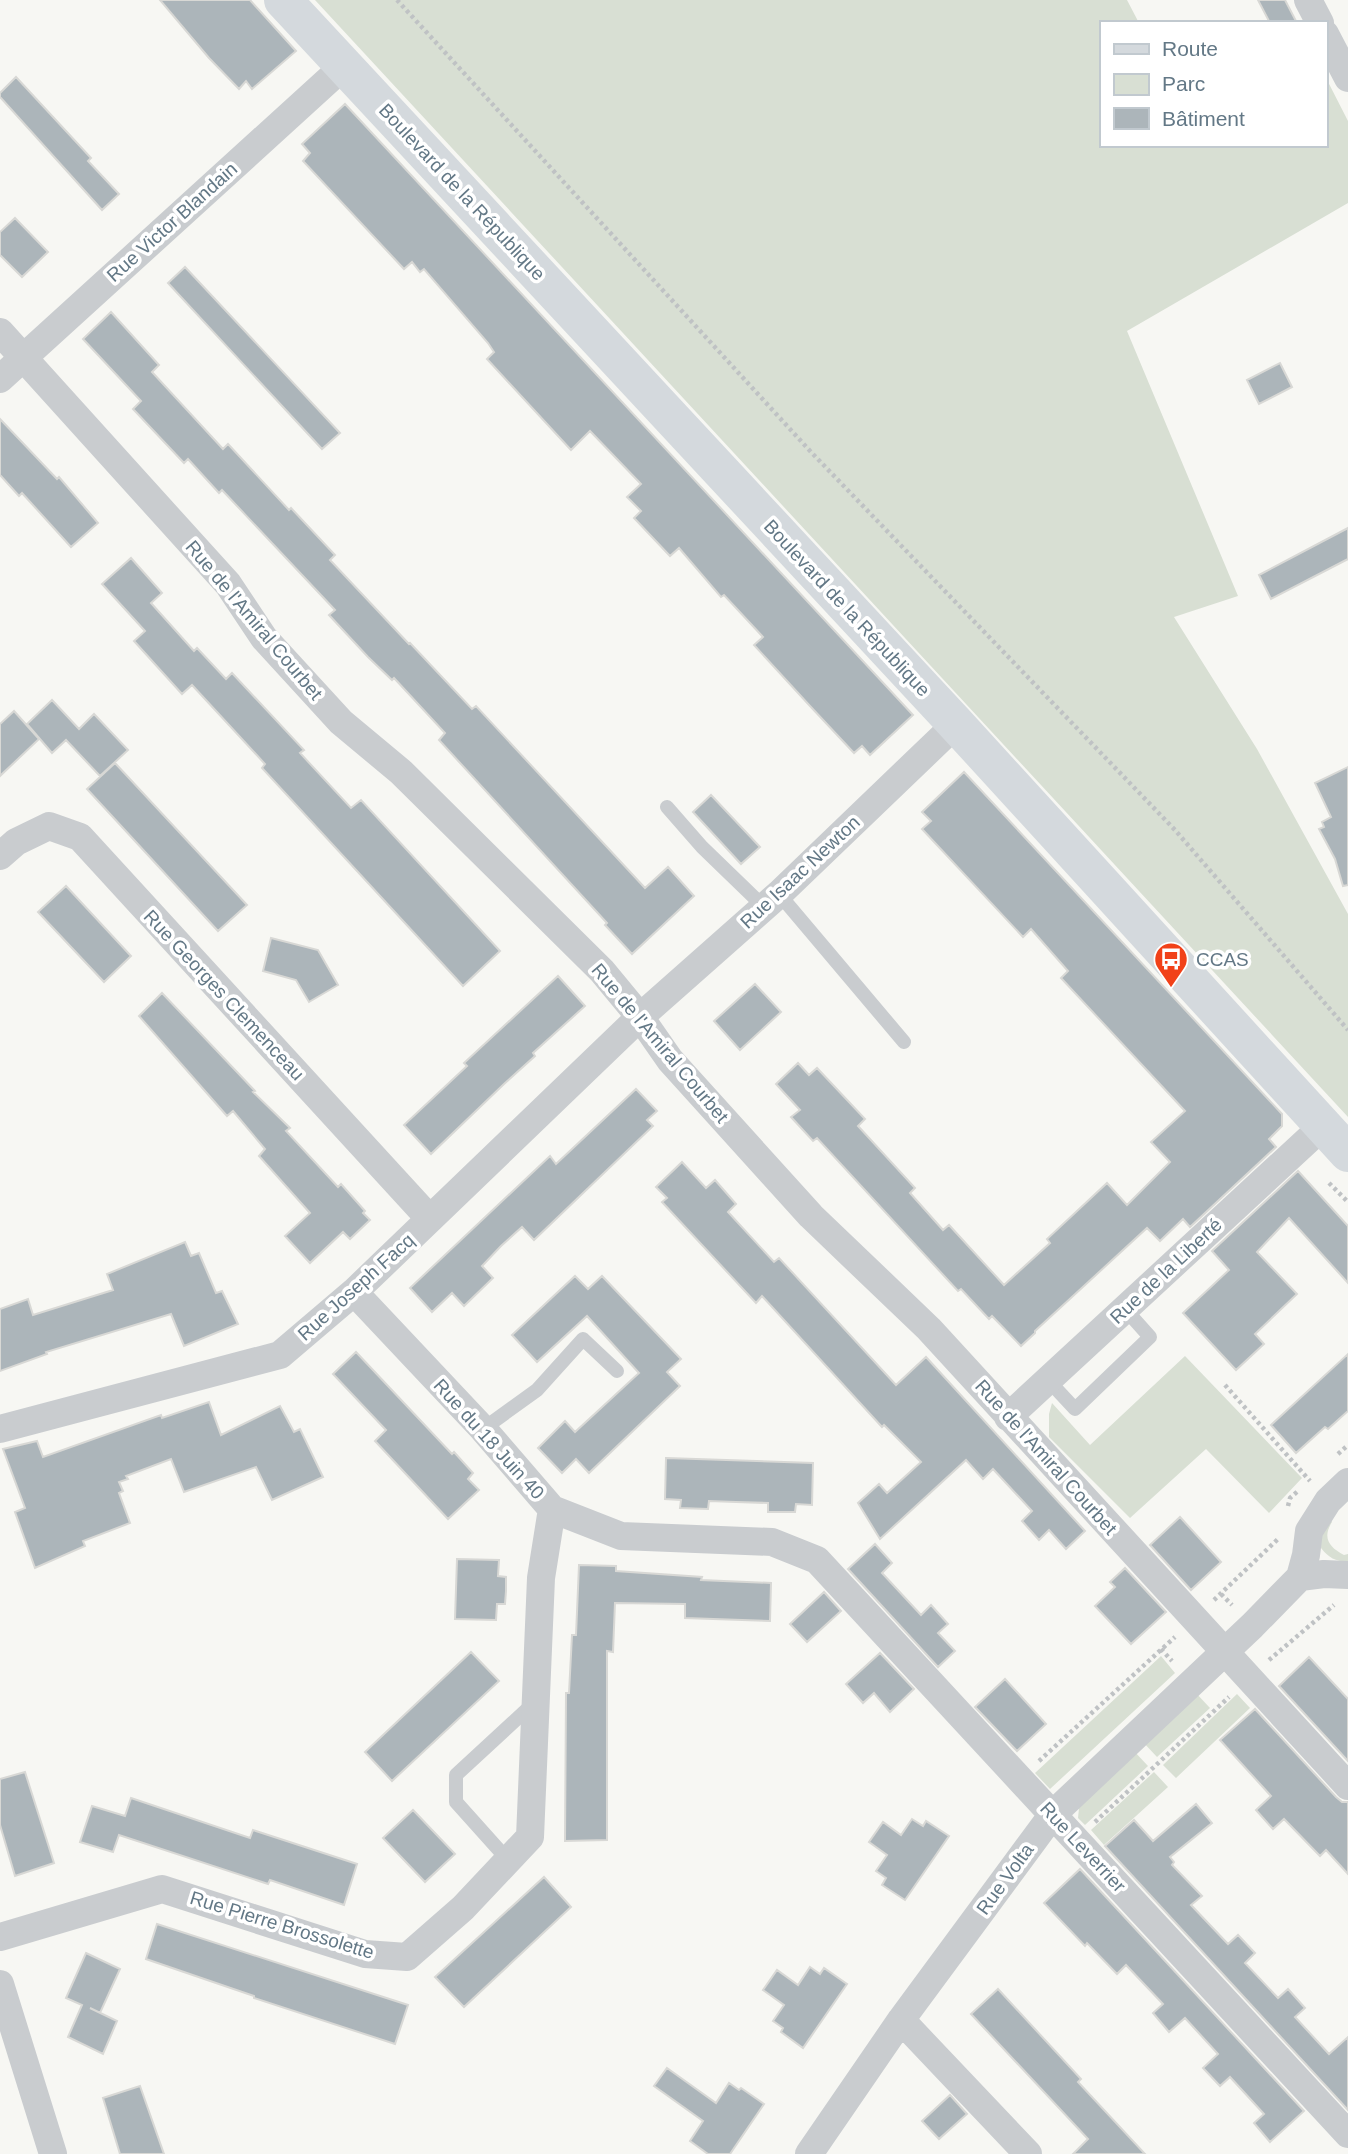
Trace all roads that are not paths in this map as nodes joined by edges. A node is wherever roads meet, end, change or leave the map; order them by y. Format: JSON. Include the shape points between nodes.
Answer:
{"nodes":[{"id":1,"x":283,"y":0,"type":"edge"},
{"id":2,"x":1308,"y":0,"type":"edge"},
{"id":3,"x":1319,"y":21,"type":"edge"},
{"id":4,"x":1327,"y":38,"type":"edge"},
{"id":5,"x":345,"y":65,"type":"junction"},
{"id":6,"x":1348,"y":78,"type":"edge"},
{"id":7,"x":0,"y":332,"type":"edge"},
{"id":8,"x":23,"y":357,"type":"junction"},
{"id":9,"x":0,"y":379,"type":"edge"},
{"id":10,"x":956,"y":724,"type":"junction"},
{"id":11,"x":667,"y":807,"type":"dead end"},
{"id":12,"x":0,"y":856,"type":"edge"},
{"id":13,"x":772,"y":901,"type":"junction"},
{"id":14,"x":640,"y":1017,"type":"junction"},
{"id":15,"x":904,"y":1042,"type":"dead end"},
{"id":16,"x":1336,"y":1139,"type":"edge"},
{"id":17,"x":430,"y":1219,"type":"junction"},
{"id":18,"x":354,"y":1292,"type":"junction"},
{"id":19,"x":1125,"y":1309,"type":"junction"},
{"id":20,"x":617,"y":1371,"type":"dead end"},
{"id":21,"x":1048,"y":1380,"type":"junction"},
{"id":22,"x":1008,"y":1417,"type":"junction"},
{"id":23,"x":0,"y":1429,"type":"edge"},
{"id":24,"x":483,"y":1429,"type":"junction"},
{"id":25,"x":1348,"y":1482,"type":"edge"},
{"id":26,"x":552,"y":1509,"type":"junction"},
{"id":27,"x":817,"y":1560,"type":"joint"},
{"id":28,"x":1348,"y":1575,"type":"edge"},
{"id":29,"x":1300,"y":1577,"type":"junction"},
{"id":30,"x":1224,"y":1652,"type":"junction"},
{"id":31,"x":536,"y":1702,"type":"junction"},
{"id":32,"x":1348,"y":1786,"type":"edge"},
{"id":33,"x":1053,"y":1814,"type":"junction"},
{"id":34,"x":508,"y":1860,"type":"junction"},
{"id":35,"x":0,"y":1937,"type":"edge"},
{"id":36,"x":0,"y":1984,"type":"edge"},
{"id":37,"x":901,"y":2020,"type":"junction"},
{"id":38,"x":1348,"y":2134,"type":"edge"},
{"id":39,"x":53,"y":2154,"type":"edge"},
{"id":40,"x":809,"y":2154,"type":"edge"},
{"id":41,"x":1028,"y":2154,"type":"edge"}],
"edges":[{"from":1,"to":5,"type":"street","name":"Boulevard de la République"},
{"from":2,"to":3,"type":"street"},
{"from":4,"to":6,"type":"street"},
{"from":5,"to":8,"type":"street","name":"Rue Victor Blandain"},
{"from":5,"to":10,"type":"street","name":"Boulevard de la République"},
{"from":7,"to":8,"type":"street","name":"Rue de l'Amiral Courbet"},
{"from":8,"to":9,"type":"street","name":"Rue Victor Blandain"},
{"from":8,"to":14,"type":"street","name":"Rue de l'Amiral Courbet","via":[[228,584],[264,638],[341,722],[401,772],[602,971]]},
{"from":10,"to":13,"type":"street","name":"Rue Isaac Newton"},
{"from":10,"to":16,"type":"street","name":"Boulevard de la République"},
{"from":11,"to":13,"type":"lane","via":[[702,847]]},
{"from":12,"to":17,"type":"street","name":"Rue Georges Clemenceau","via":[[16,842],[49,826],[80,837]]},
{"from":13,"to":14,"type":"street","name":"Rue Isaac Newton"},
{"from":13,"to":15,"type":"lane"},
{"from":14,"to":17,"type":"street","name":"Rue Joseph Facq"},
{"from":14,"to":22,"type":"street","name":"Rue de l'Amiral Courbet","via":[[670,1060],[811,1216],[929,1329]]},
{"from":16,"to":19,"type":"street","name":"Rue de la Liberté"},
{"from":17,"to":18,"type":"street","name":"Rue Joseph Facq"},
{"from":18,"to":23,"type":"street","name":"Rue Joseph Facq","via":[[280,1355]]},
{"from":18,"to":24,"type":"street","name":"Rue du 18 Juin 40"},
{"from":19,"to":21,"type":"street","name":"Rue de la Liberté"},
{"from":19,"to":21,"type":"lane","via":[[1150,1337],[1075,1409]]},
{"from":20,"to":24,"type":"lane","via":[[583,1339],[537,1390]]},
{"from":21,"to":22,"type":"street","name":"Rue de la Liberté"},
{"from":22,"to":30,"type":"street","name":"Rue de l'Amiral Courbet"},
{"from":24,"to":26,"type":"street","name":"Rue du 18 Juin 40"},
{"from":25,"to":29,"type":"street","via":[[1328,1501],[1309,1531]]},
{"from":26,"to":27,"type":"street","name":"Rue du 18 Juin 40","via":[[621,1536],[772,1542]]},
{"from":26,"to":31,"type":"street","name":"Rue Pierre Brossolette","via":[[541,1578]]},
{"from":27,"to":33,"type":"street","name":"Rue Leverrier"},
{"from":28,"to":29,"type":"street"},
{"from":29,"to":30,"type":"street","name":"Rue Volta"},
{"from":30,"to":32,"type":"street","name":"Rue de l'Amiral Courbet"},
{"from":30,"to":33,"type":"street","name":"Rue Volta"},
{"from":31,"to":34,"type":"street","name":"Rue Pierre Brossolette","via":[[530,1837]]},
{"from":31,"to":34,"type":"lane","via":[[456,1775],[456,1802]]},
{"from":33,"to":37,"type":"street","name":"Rue Volta"},
{"from":33,"to":38,"type":"street","name":"Rue Leverrier"},
{"from":34,"to":35,"type":"street","name":"Rue Pierre Brossolette","via":[[407,1957],[365,1954],[162,1889]]},
{"from":36,"to":39,"type":"street"},
{"from":37,"to":40,"type":"street","name":"Rue Volta"},
{"from":37,"to":41,"type":"street"}]}
